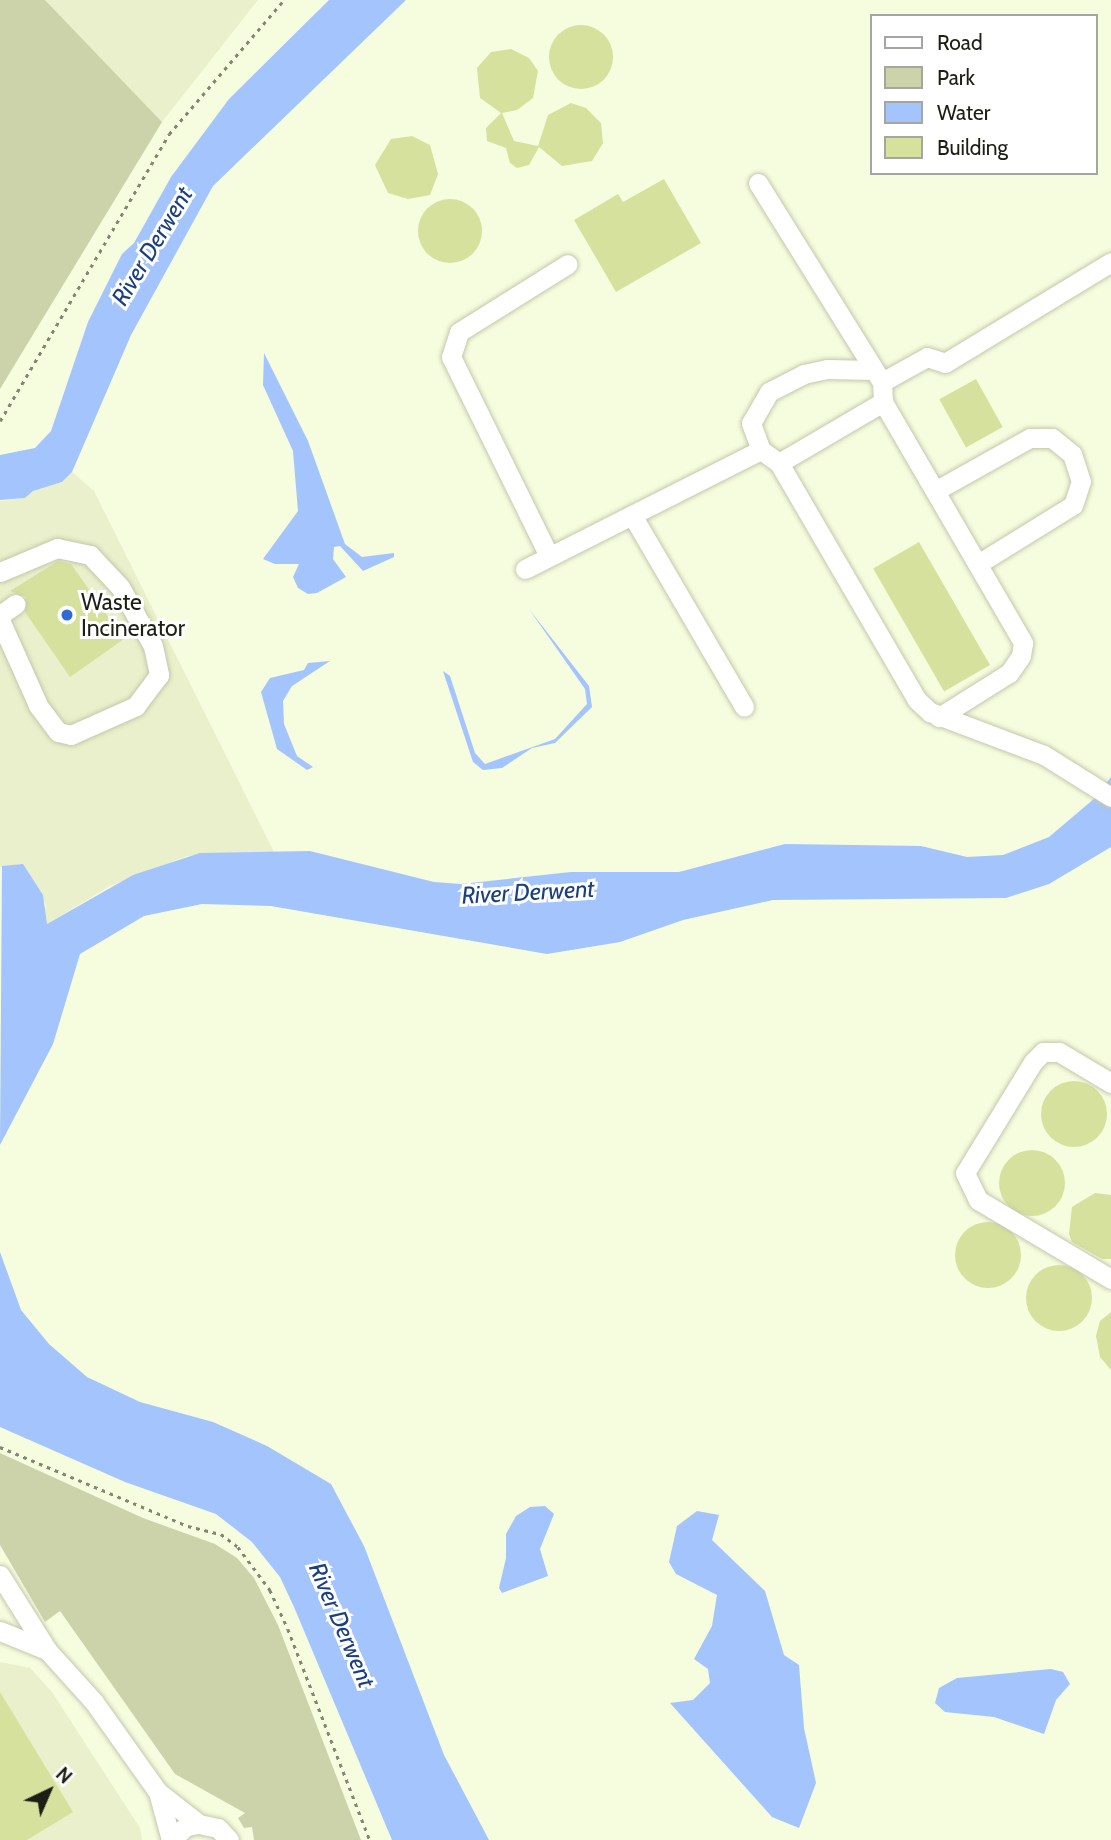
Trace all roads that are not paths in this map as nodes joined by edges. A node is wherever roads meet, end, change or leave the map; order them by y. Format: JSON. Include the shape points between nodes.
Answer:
{"nodes":[{"id":1,"x":758,"y":183,"type":"dead end"},
{"id":2,"x":1111,"y":262,"type":"edge"},
{"id":3,"x":568,"y":264,"type":"dead end"},
{"id":4,"x":880,"y":385,"type":"junction"},
{"id":5,"x":761,"y":450,"type":"junction"},
{"id":6,"x":779,"y":463,"type":"junction"},
{"id":7,"x":935,"y":491,"type":"junction"},
{"id":8,"x":632,"y":515,"type":"junction"},
{"id":9,"x":549,"y":556,"type":"junction"},
{"id":10,"x":978,"y":564,"type":"junction"},
{"id":11,"x":525,"y":569,"type":"dead end"},
{"id":12,"x":0,"y":572,"type":"edge"},
{"id":13,"x":5,"y":613,"type":"edge"},
{"id":14,"x":744,"y":706,"type":"dead end"},
{"id":15,"x":939,"y":716,"type":"junction"},
{"id":16,"x":1111,"y":797,"type":"edge"},
{"id":17,"x":1111,"y":1083,"type":"edge"},
{"id":18,"x":1111,"y":1279,"type":"edge"},
{"id":19,"x":0,"y":1575,"type":"edge"},
{"id":20,"x":0,"y":1630,"type":"edge"},
{"id":21,"x":47,"y":1650,"type":"junction"},
{"id":22,"x":158,"y":1792,"type":"junction"},
{"id":23,"x":199,"y":1824,"type":"junction"},
{"id":24,"x":172,"y":1840,"type":"edge"},
{"id":25,"x":229,"y":1840,"type":"edge"}],
"edges":[{"from":1,"to":4,"type":"street"},
{"from":2,"to":4,"type":"street","via":[[945,363],[927,357]]},
{"from":3,"to":9,"type":"street","via":[[459,332],[451,357]]},
{"from":4,"to":5,"type":"street","via":[[816,372],[769,393],[751,423]]},
{"from":4,"to":6,"type":"street"},
{"from":4,"to":7,"type":"street"},
{"from":5,"to":6,"type":"street"},
{"from":5,"to":8,"type":"street"},
{"from":6,"to":15,"type":"street","via":[[917,700]]},
{"from":7,"to":10,"type":"street"},
{"from":7,"to":10,"type":"street","via":[[1030,438],[1052,438],[1072,453],[1082,481],[1073,505]]},
{"from":8,"to":9,"type":"street"},
{"from":8,"to":14,"type":"street"},
{"from":9,"to":11,"type":"street"},
{"from":10,"to":15,"type":"street","via":[[1018,634],[1021,656],[1009,673]]},
{"from":12,"to":13,"type":"street","via":[[57,548],[90,555],[120,587],[153,646],[159,675],[136,706],[71,735],[58,732],[38,705]]},
{"from":15,"to":16,"type":"street","via":[[1044,755]]},
{"from":17,"to":18,"type":"street","via":[[1059,1052],[1043,1052],[965,1173],[978,1200]]},
{"from":19,"to":21,"type":"street"},
{"from":20,"to":21,"type":"street"},
{"from":21,"to":22,"type":"street","via":[[94,1702]]},
{"from":22,"to":23,"type":"street"},
{"from":22,"to":24,"type":"street"},
{"from":23,"to":24,"type":"street","via":[[186,1826]]},
{"from":23,"to":25,"type":"street","via":[[218,1828]]}]}
